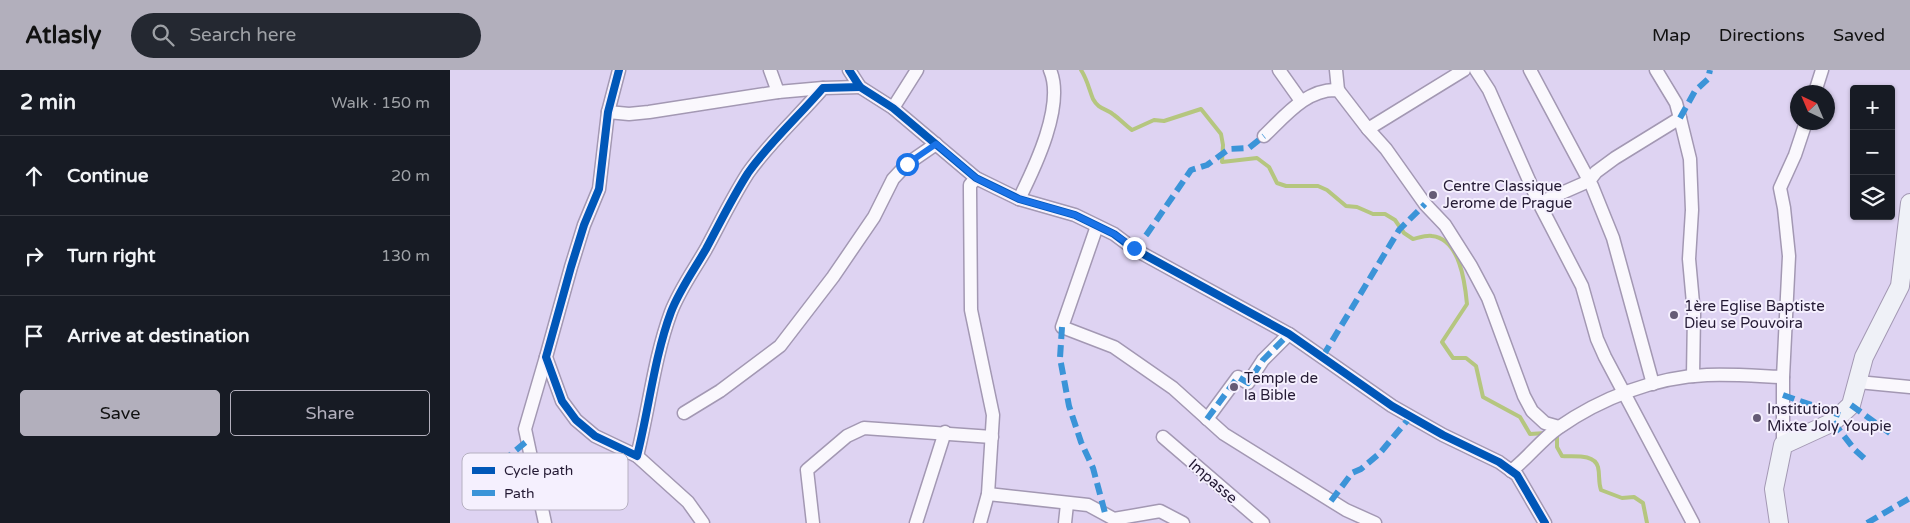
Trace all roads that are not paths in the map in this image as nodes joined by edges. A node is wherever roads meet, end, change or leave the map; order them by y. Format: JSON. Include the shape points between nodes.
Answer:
{"nodes":[{"id":1,"x":619,"y":70,"type":"edge"},
{"id":2,"x":770,"y":70,"type":"edge"},
{"id":3,"x":849,"y":70,"type":"edge"},
{"id":4,"x":916,"y":70,"type":"edge"},
{"id":5,"x":1050,"y":70,"type":"edge"},
{"id":6,"x":1279,"y":70,"type":"edge"},
{"id":7,"x":1336,"y":70,"type":"edge"},
{"id":8,"x":1464,"y":70,"type":"edge"},
{"id":9,"x":1476,"y":70,"type":"edge"},
{"id":10,"x":1530,"y":70,"type":"edge"},
{"id":11,"x":1656,"y":70,"type":"edge"},
{"id":12,"x":1822,"y":70,"type":"edge"},
{"id":13,"x":1817,"y":85,"type":"edge"},
{"id":14,"x":860,"y":87,"type":"junction"},
{"id":15,"x":823,"y":88,"type":"junction"},
{"id":16,"x":1338,"y":90,"type":"junction"},
{"id":17,"x":778,"y":92,"type":"junction"},
{"id":18,"x":1301,"y":101,"type":"junction"},
{"id":19,"x":893,"y":108,"type":"junction"},
{"id":20,"x":608,"y":112,"type":"junction"},
{"id":21,"x":1680,"y":118,"type":"junction"},
{"id":22,"x":1368,"y":129,"type":"junction"},
{"id":23,"x":1803,"y":130,"type":"edge"},
{"id":24,"x":1264,"y":136,"type":"dead end"},
{"id":25,"x":936,"y":144,"type":"junction"},
{"id":26,"x":976,"y":178,"type":"junction"},
{"id":27,"x":1588,"y":181,"type":"junction"},
{"id":28,"x":1019,"y":199,"type":"junction"},
{"id":29,"x":1539,"y":203,"type":"junction"},
{"id":30,"x":1910,"y":203,"type":"edge"},
{"id":31,"x":1097,"y":226,"type":"junction"},
{"id":32,"x":1289,"y":334,"type":"junction"},
{"id":33,"x":546,"y":356,"type":"junction"},
{"id":34,"x":1693,"y":376,"type":"junction"},
{"id":35,"x":1783,"y":377,"type":"junction"},
{"id":36,"x":1858,"y":382,"type":"junction"},
{"id":37,"x":1653,"y":384,"type":"junction"},
{"id":38,"x":1910,"y":388,"type":"edge"},
{"id":39,"x":1625,"y":392,"type":"junction"},
{"id":40,"x":684,"y":413,"type":"dead end"},
{"id":41,"x":1208,"y":419,"type":"junction"},
{"id":42,"x":1559,"y":427,"type":"junction"},
{"id":43,"x":944,"y":432,"type":"junction"},
{"id":44,"x":992,"y":437,"type":"junction"},
{"id":45,"x":1164,"y":437,"type":"dead end"},
{"id":46,"x":1783,"y":445,"type":"junction"},
{"id":47,"x":530,"y":453,"type":"edge"},
{"id":48,"x":638,"y":456,"type":"junction"},
{"id":49,"x":1510,"y":471,"type":"junction"},
{"id":50,"x":988,"y":494,"type":"junction"},
{"id":51,"x":1067,"y":504,"type":"junction"},
{"id":52,"x":542,"y":510,"type":"edge"},
{"id":53,"x":1105,"y":518,"type":"edge"},
{"id":54,"x":545,"y":523,"type":"edge"},
{"id":55,"x":703,"y":523,"type":"edge"},
{"id":56,"x":813,"y":523,"type":"edge"},
{"id":57,"x":916,"y":523,"type":"edge"},
{"id":58,"x":980,"y":523,"type":"edge"},
{"id":59,"x":1065,"y":523,"type":"edge"},
{"id":60,"x":1184,"y":523,"type":"edge"},
{"id":61,"x":1263,"y":523,"type":"edge"},
{"id":62,"x":1375,"y":523,"type":"edge"},
{"id":63,"x":1545,"y":523,"type":"edge"},
{"id":64,"x":1692,"y":523,"type":"edge"},
{"id":65,"x":1779,"y":523,"type":"edge"}],
"edges":[{"from":1,"to":20,"type":"street"},
{"from":2,"to":17,"type":"street"},
{"from":3,"to":14,"type":"street"},
{"from":4,"to":19,"type":"street"},
{"from":5,"to":28,"type":"street","via":[[1053,78],[1051,114],[1034,169]]},
{"from":6,"to":18,"type":"street"},
{"from":7,"to":16,"type":"street"},
{"from":8,"to":22,"type":"street"},
{"from":9,"to":29,"type":"street","via":[[1489,90]]},
{"from":10,"to":27,"type":"street"},
{"from":11,"to":21,"type":"street","via":[[1676,103]]},
{"from":12,"to":13,"type":"street"},
{"from":14,"to":15,"type":"street"},
{"from":14,"to":19,"type":"street"},
{"from":15,"to":17,"type":"street"},
{"from":15,"to":48,"type":"street","via":[[749,172],[681,289],[659,356]]},
{"from":16,"to":18,"type":"street","via":[[1320,91]]},
{"from":16,"to":22,"type":"street"},
{"from":17,"to":20,"type":"street","via":[[657,112]]},
{"from":18,"to":24,"type":"street"},
{"from":19,"to":25,"type":"street"},
{"from":20,"to":33,"type":"street","via":[[599,189],[576,250]]},
{"from":21,"to":27,"type":"street","via":[[1615,158]]},
{"from":21,"to":34,"type":"street","via":[[1690,167]]},
{"from":22,"to":42,"type":"street","via":[[1445,225],[1472,266],[1488,298],[1532,411],[1544,423]]},
{"from":23,"to":35,"type":"street","via":[[1780,188],[1789,256]]},
{"from":25,"to":26,"type":"street"},
{"from":25,"to":40,"type":"street","via":[[907,164],[893,179],[874,217],[780,346]]},
{"from":26,"to":28,"type":"street"},
{"from":26,"to":44,"type":"street","via":[[970,185],[971,310],[993,415]]},
{"from":27,"to":29,"type":"street"},
{"from":27,"to":37,"type":"street","via":[[1613,238]]},
{"from":28,"to":31,"type":"street","via":[[1075,215]]},
{"from":29,"to":39,"type":"street","via":[[1582,286],[1597,339]]},
{"from":30,"to":36,"type":"street","via":[[1900,286],[1864,357]]},
{"from":31,"to":32,"type":"street"},
{"from":31,"to":41,"type":"street","via":[[1062,327],[1114,347],[1173,388]]},
{"from":32,"to":41,"type":"street","via":[[1263,360],[1248,383],[1238,377]]},
{"from":32,"to":49,"type":"street","via":[[1392,406],[1499,462]]},
{"from":33,"to":47,"type":"street","via":[[525,429]]},
{"from":33,"to":48,"type":"street","via":[[562,401],[576,420],[595,436]]},
{"from":34,"to":35,"type":"street"},
{"from":34,"to":37,"type":"street"},
{"from":35,"to":46,"type":"street"},
{"from":36,"to":38,"type":"street"},
{"from":36,"to":46,"type":"street","via":[[1851,405],[1832,422]]},
{"from":37,"to":39,"type":"street"},
{"from":39,"to":42,"type":"street"},
{"from":39,"to":64,"type":"street"},
{"from":41,"to":62,"type":"street","via":[[1224,434],[1254,453],[1346,510]]},
{"from":42,"to":49,"type":"street","via":[[1526,460]]},
{"from":43,"to":44,"type":"street"},
{"from":43,"to":56,"type":"street","via":[[864,428],[847,436],[807,470]]},
{"from":43,"to":57,"type":"street"},
{"from":44,"to":50,"type":"street"},
{"from":45,"to":61,"type":"street","name":"Impasse"},
{"from":46,"to":65,"type":"street","via":[[1774,489]]},
{"from":48,"to":55,"type":"street","via":[[688,502]]},
{"from":49,"to":63,"type":"street","via":[[1517,475]]},
{"from":50,"to":51,"type":"street"},
{"from":50,"to":58,"type":"street"},
{"from":51,"to":53,"type":"street","via":[[1088,505]]},
{"from":51,"to":59,"type":"street"},
{"from":52,"to":54,"type":"street"},
{"from":53,"to":60,"type":"street","via":[[1160,511]]}]}
